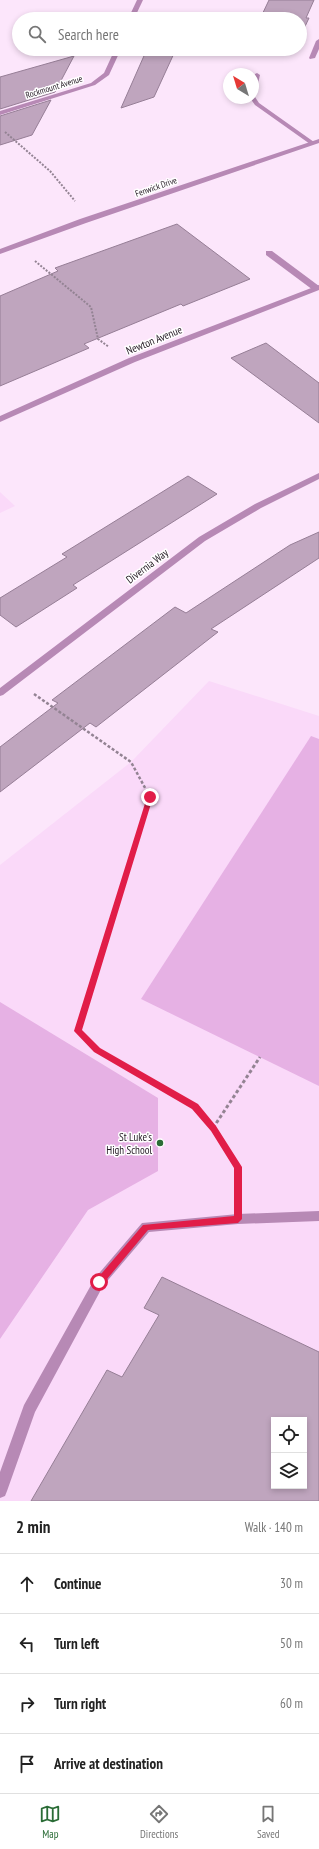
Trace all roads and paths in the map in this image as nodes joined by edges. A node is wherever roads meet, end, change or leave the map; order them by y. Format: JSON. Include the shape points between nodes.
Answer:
{"nodes":[{"id":1,"x":140,"y":0,"type":"edge"},
{"id":2,"x":134,"y":12,"type":"edge"},
{"id":3,"x":319,"y":41,"type":"edge"},
{"id":4,"x":115,"y":56,"type":"edge"},
{"id":5,"x":312,"y":58,"type":"dead end"},
{"id":6,"x":257,"y":104,"type":"edge"},
{"id":7,"x":0,"y":113,"type":"edge"},
{"id":8,"x":0,"y":127,"type":"edge"},
{"id":9,"x":316,"y":142,"type":"edge"},
{"id":10,"x":90,"y":218,"type":"junction"},
{"id":11,"x":15,"y":246,"type":"junction"},
{"id":12,"x":0,"y":252,"type":"edge"},
{"id":13,"x":269,"y":253,"type":"dead end"},
{"id":14,"x":318,"y":287,"type":"edge"},
{"id":15,"x":129,"y":362,"type":"junction"},
{"id":16,"x":0,"y":419,"type":"edge"},
{"id":17,"x":319,"y":476,"type":"edge"},
{"id":18,"x":15,"y":681,"type":"junction"},
{"id":19,"x":0,"y":693,"type":"edge"},
{"id":20,"x":260,"y":1057,"type":"dead end"},
{"id":21,"x":214,"y":1128,"type":"junction"},
{"id":22,"x":319,"y":1216,"type":"edge"},
{"id":23,"x":238,"y":1219,"type":"junction"},
{"id":24,"x":0,"y":1491,"type":"edge"}],
"edges":[{"from":1,"to":2,"type":"street"},
{"from":3,"to":5,"type":"street"},
{"from":4,"to":7,"type":"street","name":"Rockmount Avenue","via":[[107,74],[93,84]]},
{"from":6,"to":9,"type":"street"},
{"from":8,"to":10,"type":"path","via":[[50,171]]},
{"from":9,"to":10,"type":"street","name":"Fenwick Drive"},
{"from":10,"to":11,"type":"street","name":"Fenwick Drive"},
{"from":11,"to":12,"type":"street","name":"Fenwick Drive"},
{"from":11,"to":15,"type":"path","via":[[91,307],[98,338]]},
{"from":13,"to":14,"type":"street"},
{"from":14,"to":15,"type":"street","name":"Newton Avenue"},
{"from":15,"to":16,"type":"street","name":"Newton Avenue"},
{"from":17,"to":18,"type":"street","name":"Divernia Way","via":[[258,506],[202,539]]},
{"from":18,"to":19,"type":"street","name":"Divernia Way"},
{"from":18,"to":21,"type":"path","via":[[131,762],[150,797],[78,1031],[97,1050],[195,1106]]},
{"from":20,"to":21,"type":"path"},
{"from":21,"to":23,"type":"path","via":[[238,1167]]},
{"from":22,"to":23,"type":"street"},
{"from":23,"to":24,"type":"street","via":[[146,1227],[95,1289],[29,1409]]}]}
